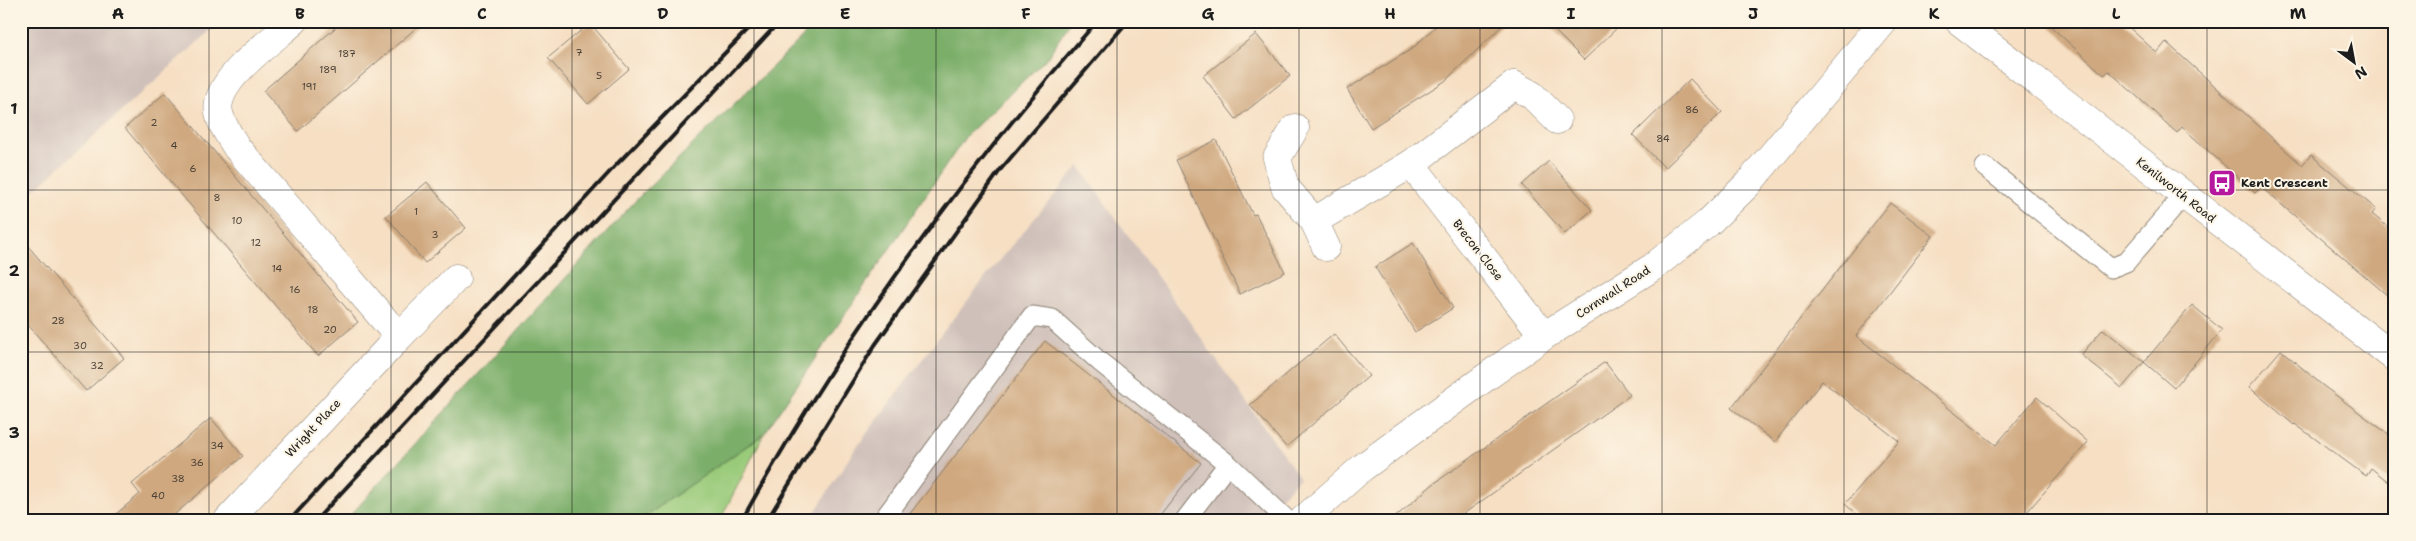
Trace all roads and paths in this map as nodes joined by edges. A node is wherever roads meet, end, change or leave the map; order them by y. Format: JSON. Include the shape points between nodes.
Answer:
{"nodes":[{"id":1,"x":294,"y":21,"type":"edge"},
{"id":2,"x":1884,"y":21,"type":"edge"},
{"id":3,"x":1959,"y":21,"type":"edge"},
{"id":4,"x":1557,"y":120,"type":"dead end"},
{"id":5,"x":1295,"y":128,"type":"dead end"},
{"id":6,"x":1412,"y":164,"type":"junction"},
{"id":7,"x":1986,"y":167,"type":"dead end"},
{"id":8,"x":2183,"y":196,"type":"junction"},
{"id":9,"x":1314,"y":221,"type":"junction"},
{"id":10,"x":1326,"y":247,"type":"dead end"},
{"id":11,"x":456,"y":278,"type":"dead end"},
{"id":12,"x":1544,"y":336,"type":"junction"},
{"id":13,"x":399,"y":337,"type":"junction"},
{"id":14,"x":2395,"y":358,"type":"edge"},
{"id":15,"x":1228,"y":464,"type":"junction"},
{"id":16,"x":228,"y":520,"type":"edge"},
{"id":17,"x":883,"y":520,"type":"edge"},
{"id":18,"x":1185,"y":520,"type":"edge"},
{"id":19,"x":1288,"y":520,"type":"edge"},
{"id":20,"x":1303,"y":520,"type":"edge"}],
"edges":[{"from":1,"to":13,"type":"street","via":[[228,82],[218,103],[224,127],[237,148]]},
{"from":2,"to":12,"type":"street","name":"Cornwall Road","via":[[1747,185],[1708,223],[1653,267]]},
{"from":3,"to":8,"type":"street","name":"Kenilworth Road"},
{"from":4,"to":6,"type":"street","via":[[1532,95],[1514,85]]},
{"from":5,"to":9,"type":"street","via":[[1277,158],[1285,187]]},
{"from":6,"to":9,"type":"street"},
{"from":6,"to":12,"type":"street","name":"Brecon Close"},
{"from":7,"to":8,"type":"lane","via":[[2111,268],[2126,262]]},
{"from":8,"to":14,"type":"street","name":"Kenilworth Road"},
{"from":9,"to":10,"type":"street"},
{"from":11,"to":13,"type":"street","name":"Wright Place"},
{"from":12,"to":20,"type":"street","name":"Cornwall Road","via":[[1363,467]]},
{"from":13,"to":16,"type":"street","name":"Wright Place"},
{"from":15,"to":17,"type":"lane","via":[[1100,362],[1052,319],[1032,316]]},
{"from":15,"to":18,"type":"lane"},
{"from":15,"to":19,"type":"lane"}]}
